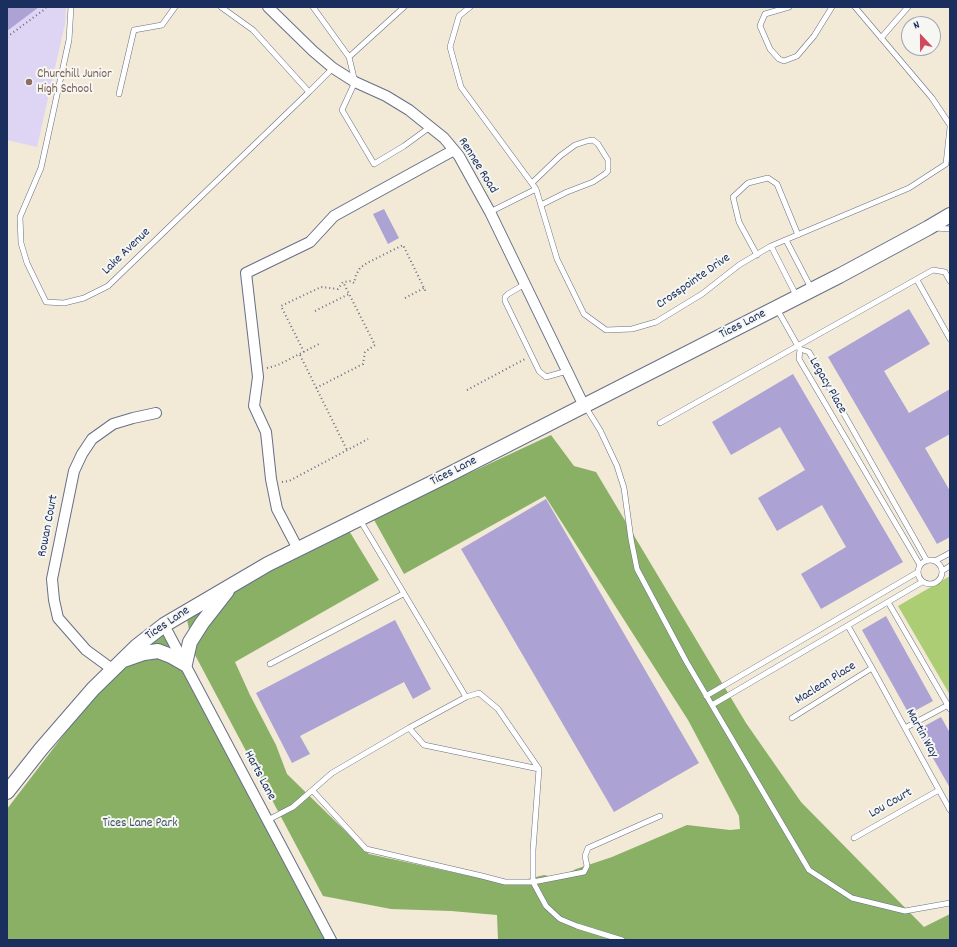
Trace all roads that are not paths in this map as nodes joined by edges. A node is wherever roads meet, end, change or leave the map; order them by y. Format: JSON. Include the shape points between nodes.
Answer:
{"nodes":[{"id":1,"x":71,"y":7,"type":"edge"},
{"id":2,"x":175,"y":7,"type":"edge"},
{"id":3,"x":221,"y":7,"type":"edge"},
{"id":4,"x":268,"y":7,"type":"edge"},
{"id":5,"x":313,"y":7,"type":"edge"},
{"id":6,"x":404,"y":7,"type":"edge"},
{"id":7,"x":470,"y":7,"type":"edge"},
{"id":8,"x":789,"y":7,"type":"edge"},
{"id":9,"x":832,"y":7,"type":"edge"},
{"id":10,"x":855,"y":7,"type":"edge"},
{"id":11,"x":908,"y":7,"type":"edge"},
{"id":12,"x":881,"y":38,"type":"junction"},
{"id":13,"x":349,"y":57,"type":"junction"},
{"id":14,"x":333,"y":68,"type":"junction"},
{"id":15,"x":355,"y":82,"type":"junction"},
{"id":16,"x":308,"y":92,"type":"junction"},
{"id":17,"x":119,"y":94,"type":"dead end"},
{"id":18,"x":430,"y":126,"type":"junction"},
{"id":19,"x":950,"y":126,"type":"edge"},
{"id":20,"x":454,"y":150,"type":"junction"},
{"id":21,"x":532,"y":183,"type":"junction"},
{"id":22,"x":536,"y":188,"type":"junction"},
{"id":23,"x":541,"y":206,"type":"junction"},
{"id":24,"x":490,"y":212,"type":"junction"},
{"id":25,"x":950,"y":215,"type":"edge"},
{"id":26,"x":928,"y":228,"type":"junction"},
{"id":27,"x":950,"y":229,"type":"edge"},
{"id":28,"x":798,"y":235,"type":"junction"},
{"id":29,"x":786,"y":240,"type":"junction"},
{"id":30,"x":771,"y":246,"type":"junction"},
{"id":31,"x":757,"y":255,"type":"junction"},
{"id":32,"x":917,"y":280,"type":"junction"},
{"id":33,"x":950,"y":281,"type":"edge"},
{"id":34,"x":525,"y":284,"type":"junction"},
{"id":35,"x":812,"y":289,"type":"junction"},
{"id":36,"x":797,"y":297,"type":"junction"},
{"id":37,"x":776,"y":308,"type":"junction"},
{"id":38,"x":950,"y":339,"type":"edge"},
{"id":39,"x":799,"y":347,"type":"junction"},
{"id":40,"x":567,"y":371,"type":"junction"},
{"id":41,"x":584,"y":406,"type":"junction"},
{"id":42,"x":156,"y":413,"type":"dead end"},
{"id":43,"x":660,"y":423,"type":"dead end"},
{"id":44,"x":359,"y":519,"type":"junction"},
{"id":45,"x":298,"y":549,"type":"junction"},
{"id":46,"x":950,"y":552,"type":"edge"},
{"id":47,"x":927,"y":561,"type":"junction"},
{"id":48,"x":934,"y":561,"type":"junction"},
{"id":49,"x":920,"y":565,"type":"junction"},
{"id":50,"x":950,"y":566,"type":"edge"},
{"id":51,"x":942,"y":571,"type":"junction"},
{"id":52,"x":918,"y":572,"type":"junction"},
{"id":53,"x":922,"y":582,"type":"junction"},
{"id":54,"x":230,"y":586,"type":"junction"},
{"id":55,"x":403,"y":594,"type":"junction"},
{"id":56,"x":888,"y":602,"type":"junction"},
{"id":57,"x":164,"y":624,"type":"junction"},
{"id":58,"x":828,"y":624,"type":"junction"},
{"id":59,"x":848,"y":626,"type":"junction"},
{"id":60,"x":834,"y":634,"type":"junction"},
{"id":61,"x":185,"y":664,"type":"junction"},
{"id":62,"x":270,"y":664,"type":"dead end"},
{"id":63,"x":116,"y":665,"type":"junction"},
{"id":64,"x":872,"y":668,"type":"junction"},
{"id":65,"x":706,"y":696,"type":"junction"},
{"id":66,"x":466,"y":697,"type":"junction"},
{"id":67,"x":712,"y":705,"type":"junction"},
{"id":68,"x":949,"y":706,"type":"edge"},
{"id":69,"x":792,"y":718,"type":"dead end"},
{"id":70,"x":409,"y":728,"type":"junction"},
{"id":71,"x":905,"y":728,"type":"junction"},
{"id":72,"x":539,"y":770,"type":"junction"},
{"id":73,"x":313,"y":790,"type":"junction"},
{"id":74,"x":939,"y":790,"type":"junction"},
{"id":75,"x":7,"y":792,"type":"edge"},
{"id":76,"x":950,"y":810,"type":"edge"},
{"id":77,"x":660,"y":816,"type":"dead end"},
{"id":78,"x":268,"y":820,"type":"junction"},
{"id":79,"x":854,"y":838,"type":"dead end"},
{"id":80,"x":533,"y":882,"type":"junction"},
{"id":81,"x":950,"y":903,"type":"edge"},
{"id":82,"x":332,"y":940,"type":"edge"},
{"id":83,"x":622,"y":940,"type":"edge"}],
"edges":[{"from":1,"to":16,"type":"lane","name":"Lake Avenue","via":[[69,40],[41,168],[20,217],[21,243],[27,263],[46,302],[64,303],[84,298],[108,286]]},
{"from":2,"to":17,"type":"lane","via":[[162,26],[134,30]]},
{"from":3,"to":16,"type":"lane","via":[[253,30]]},
{"from":4,"to":14,"type":"street","name":"Rennee Road"},
{"from":5,"to":13,"type":"lane"},
{"from":6,"to":13,"type":"lane"},
{"from":7,"to":21,"type":"lane","name":"Crosspointe Drive","via":[[459,16],[450,47],[461,87]]},
{"from":8,"to":9,"type":"lane","via":[[765,14],[760,26],[770,49],[784,61],[797,56],[814,36]]},
{"from":10,"to":12,"type":"lane","name":"Crosspointe Drive"},
{"from":11,"to":12,"type":"lane"},
{"from":12,"to":19,"type":"lane","name":"Crosspointe Drive","via":[[932,98]]},
{"from":13,"to":15,"type":"lane"},
{"from":14,"to":15,"type":"street","name":"Rennee Road"},
{"from":14,"to":16,"type":"lane","name":"Lake Avenue"},
{"from":15,"to":18,"type":"street","name":"Rennee Road","via":[[386,96]]},
{"from":15,"to":18,"type":"lane","via":[[342,110],[374,164]]},
{"from":18,"to":20,"type":"street","name":"Rennee Road"},
{"from":19,"to":28,"type":"lane","name":"Crosspointe Drive","via":[[946,164],[909,188]]},
{"from":20,"to":24,"type":"street","name":"Rennee Road"},
{"from":20,"to":45,"type":"street","via":[[334,216],[310,242],[246,273],[258,371],[254,406],[266,432],[277,509]]},
{"from":21,"to":22,"type":"lane","name":"Crosspointe Drive"},
{"from":21,"to":23,"type":"lane","via":[[560,156],[575,145],[587,141],[593,140],[598,144],[608,160],[608,171],[605,174]]},
{"from":22,"to":23,"type":"lane","name":"Crosspointe Drive"},
{"from":22,"to":24,"type":"lane"},
{"from":23,"to":31,"type":"lane","name":"Crosspointe Drive","via":[[557,259],[584,314],[606,330],[632,329],[656,322],[702,294],[739,264]]},
{"from":24,"to":34,"type":"street","name":"Rennee Road"},
{"from":25,"to":26,"type":"street","name":"Tices Lane"},
{"from":26,"to":27,"type":"lane"},
{"from":26,"to":35,"type":"street","name":"Tices Lane"},
{"from":28,"to":29,"type":"lane","name":"Crosspointe Drive"},
{"from":28,"to":31,"type":"lane","via":[[777,184],[768,178],[748,184],[733,197],[739,222]]},
{"from":29,"to":30,"type":"lane","name":"Crosspointe Drive"},
{"from":29,"to":35,"type":"lane"},
{"from":30,"to":31,"type":"lane","name":"Crosspointe Drive"},
{"from":30,"to":36,"type":"lane"},
{"from":32,"to":33,"type":"lane","via":[[933,270],[945,272]]},
{"from":32,"to":38,"type":"lane"},
{"from":32,"to":39,"type":"lane"},
{"from":34,"to":40,"type":"street","name":"Rennee Road"},
{"from":34,"to":40,"type":"lane","via":[[508,294],[505,299],[539,371],[544,376]]},
{"from":35,"to":36,"type":"street","name":"Tices Lane"},
{"from":36,"to":37,"type":"street","name":"Tices Lane"},
{"from":37,"to":39,"type":"lane"},
{"from":37,"to":41,"type":"street","name":"Tices Lane"},
{"from":39,"to":43,"type":"lane"},
{"from":39,"to":47,"type":"lane","name":"Legacy Place","via":[[809,352]]},
{"from":39,"to":49,"type":"lane","name":"Legacy Place","via":[[799,359]]},
{"from":40,"to":41,"type":"street","name":"Rennee Road"},
{"from":41,"to":44,"type":"street","name":"Tices Lane"},
{"from":41,"to":65,"type":"lane","via":[[600,430],[622,480],[637,569]]},
{"from":42,"to":63,"type":"street","name":"Rowan Court","via":[[113,424],[92,439],[82,454],[74,471],[52,580],[58,618],[86,650]]},
{"from":44,"to":45,"type":"street","name":"Tices Lane"},
{"from":44,"to":55,"type":"lane"},
{"from":45,"to":54,"type":"street","name":"Tices Lane"},
{"from":46,"to":48,"type":"lane"},
{"from":47,"to":48,"type":"lane"},
{"from":47,"to":49,"type":"lane"},
{"from":48,"to":51,"type":"lane"},
{"from":49,"to":52,"type":"lane"},
{"from":50,"to":51,"type":"lane"},
{"from":51,"to":53,"type":"lane","via":[[937,582]]},
{"from":52,"to":53,"type":"lane"},
{"from":52,"to":58,"type":"lane"},
{"from":53,"to":56,"type":"lane"},
{"from":54,"to":57,"type":"street","name":"Tices Lane"},
{"from":54,"to":61,"type":"street","via":[[190,642]]},
{"from":55,"to":62,"type":"lane"},
{"from":55,"to":66,"type":"lane"},
{"from":56,"to":59,"type":"lane"},
{"from":56,"to":68,"type":"lane"},
{"from":57,"to":61,"type":"street","name":"Harts Lane"},
{"from":57,"to":63,"type":"street","name":"Tices Lane"},
{"from":58,"to":60,"type":"lane"},
{"from":58,"to":65,"type":"lane"},
{"from":59,"to":60,"type":"lane"},
{"from":59,"to":64,"type":"lane","name":"Martin Way"},
{"from":60,"to":67,"type":"lane"},
{"from":61,"to":63,"type":"street","via":[[158,651],[144,653]]},
{"from":61,"to":78,"type":"street","name":"Harts Lane"},
{"from":63,"to":75,"type":"street","name":"Tices Lane","via":[[46,743]]},
{"from":64,"to":69,"type":"lane","name":"Maclean Place"},
{"from":64,"to":71,"type":"lane","name":"Martin Way"},
{"from":65,"to":67,"type":"lane"},
{"from":66,"to":70,"type":"lane"},
{"from":66,"to":72,"type":"lane","via":[[479,693],[498,709]]},
{"from":67,"to":81,"type":"lane","via":[[809,870],[852,898],[905,911]]},
{"from":68,"to":71,"type":"lane"},
{"from":70,"to":72,"type":"lane","via":[[424,745]]},
{"from":70,"to":73,"type":"lane","via":[[332,773]]},
{"from":71,"to":74,"type":"lane","name":"Martin Way"},
{"from":72,"to":80,"type":"lane"},
{"from":73,"to":78,"type":"lane","via":[[293,807]]},
{"from":73,"to":80,"type":"lane","via":[[366,849],[505,882]]},
{"from":74,"to":76,"type":"lane","name":"Martin Way"},
{"from":74,"to":79,"type":"lane","name":"Lou Court"},
{"from":77,"to":80,"type":"lane","via":[[588,848],[584,872]]},
{"from":78,"to":82,"type":"street","name":"Harts Lane"},
{"from":80,"to":83,"type":"lane","via":[[546,906],[560,919]]}]}
